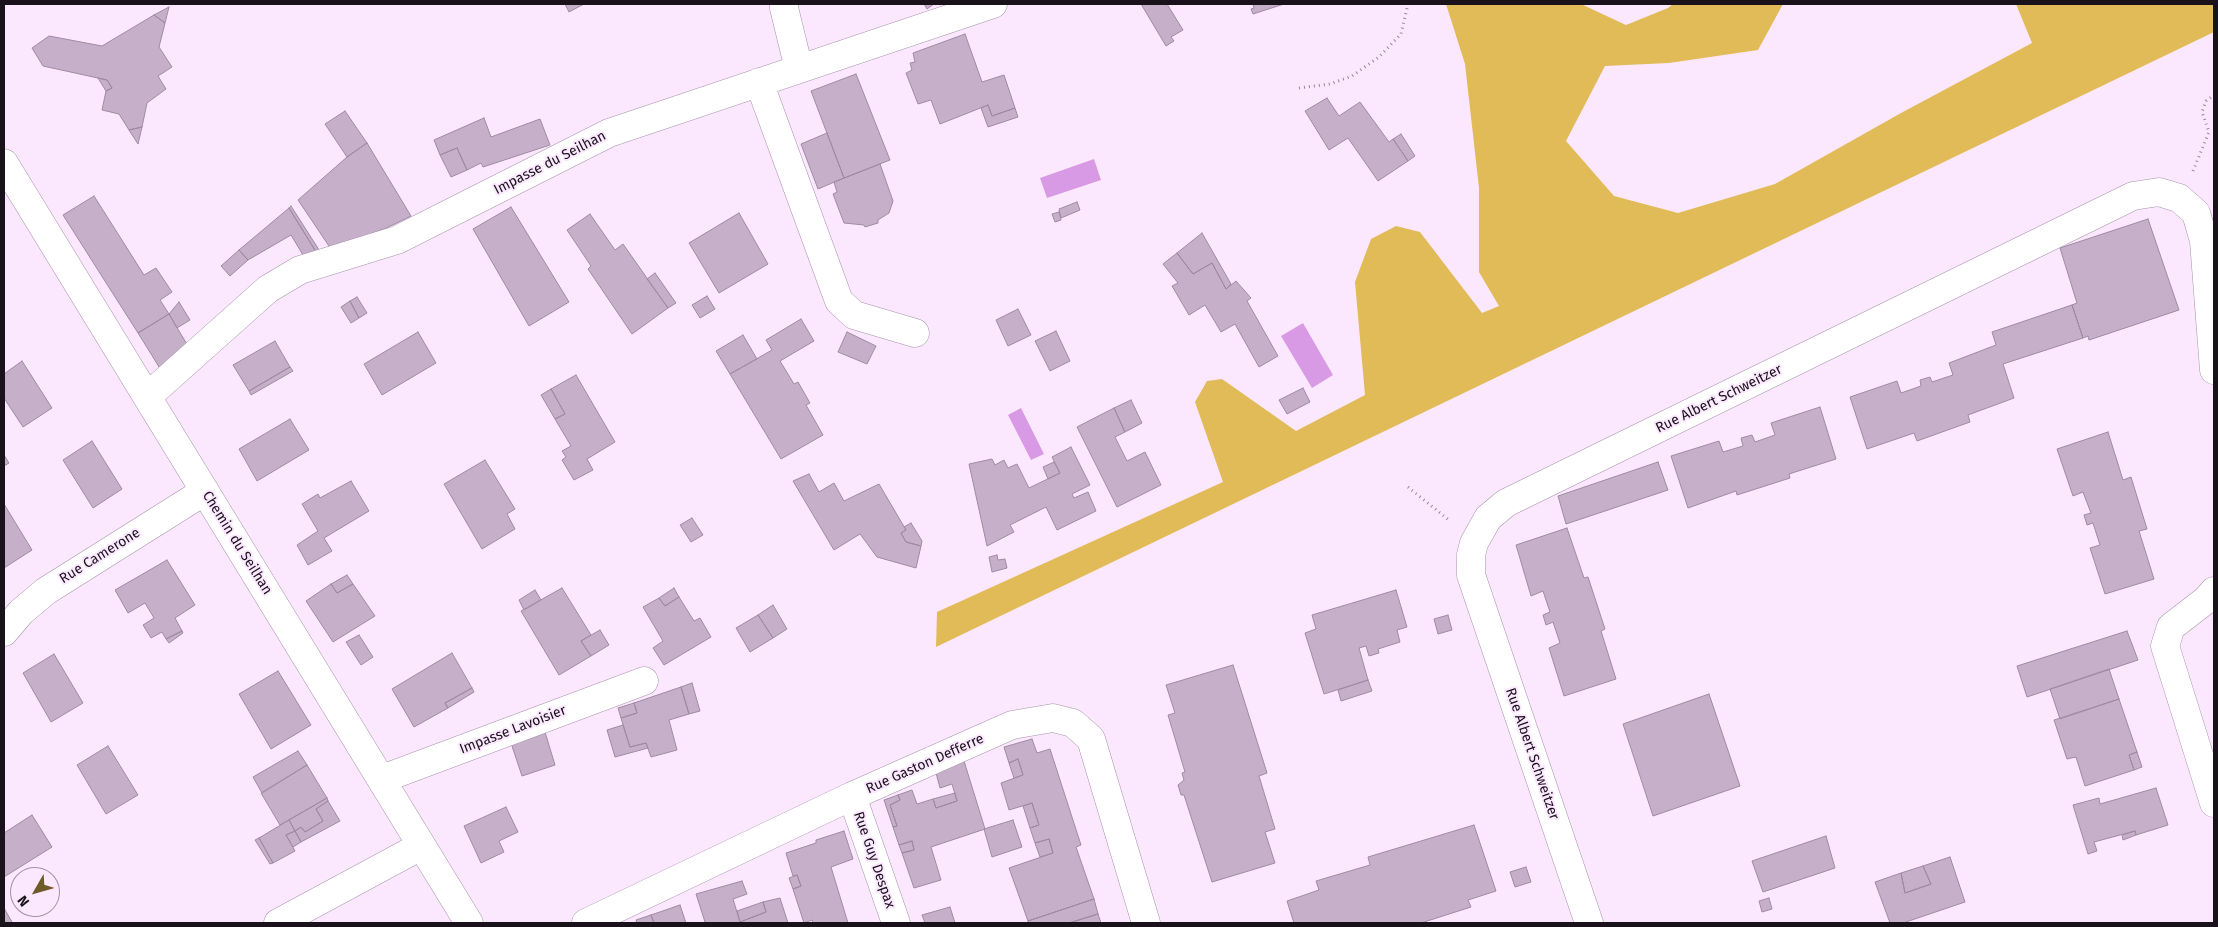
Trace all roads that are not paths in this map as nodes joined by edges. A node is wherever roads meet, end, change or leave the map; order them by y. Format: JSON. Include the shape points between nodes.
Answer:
{"nodes":[{"id":1,"x":784,"y":4,"type":"edge"},
{"id":2,"x":993,"y":4,"type":"edge"},
{"id":3,"x":799,"y":69,"type":"junction"},
{"id":4,"x":759,"y":82,"type":"junction"},
{"id":5,"x":4,"y":163,"type":"edge"},
{"id":6,"x":915,"y":333,"type":"dead end"},
{"id":7,"x":2214,"y":370,"type":"edge"},
{"id":8,"x":147,"y":397,"type":"junction"},
{"id":9,"x":205,"y":491,"type":"junction"},
{"id":10,"x":2214,"y":591,"type":"edge"},
{"id":11,"x":4,"y":632,"type":"edge"},
{"id":12,"x":644,"y":681,"type":"dead end"},
{"id":13,"x":382,"y":779,"type":"junction"},
{"id":14,"x":852,"y":796,"type":"junction"},
{"id":15,"x":2214,"y":803,"type":"edge"},
{"id":16,"x":421,"y":846,"type":"junction"},
{"id":17,"x":278,"y":923,"type":"edge"},
{"id":18,"x":469,"y":923,"type":"edge"},
{"id":19,"x":586,"y":923,"type":"edge"},
{"id":20,"x":896,"y":923,"type":"edge"},
{"id":21,"x":1146,"y":923,"type":"edge"},
{"id":22,"x":1589,"y":923,"type":"edge"}],
"edges":[{"from":1,"to":3,"type":"street"},
{"from":2,"to":3,"type":"street","name":"Impasse du Seilhan"},
{"from":3,"to":4,"type":"street","name":"Impasse du Seilhan"},
{"from":4,"to":6,"type":"street","via":[[839,301],[854,315]]},
{"from":4,"to":8,"type":"street","name":"Impasse du Seilhan","via":[[609,133],[397,240],[300,270],[268,289]]},
{"from":5,"to":8,"type":"street","name":"Chemin du Seilhan"},
{"from":7,"to":22,"type":"street","name":"Rue Albert Schweitzer","via":[[2204,241],[2196,213],[2179,198],[2159,192],[2134,196],[1506,503],[1488,518],[1474,543],[1472,575]]},
{"from":8,"to":9,"type":"street","name":"Chemin du Seilhan"},
{"from":9,"to":11,"type":"street","name":"Rue Camerone","via":[[46,591]]},
{"from":9,"to":13,"type":"street","name":"Chemin du Seilhan"},
{"from":10,"to":15,"type":"street","via":[[2170,627],[2165,646]]},
{"from":12,"to":13,"type":"street","name":"Impasse Lavoisier"},
{"from":13,"to":16,"type":"street","name":"Chemin du Seilhan"},
{"from":14,"to":19,"type":"street","name":"Rue Gaston Defferre"},
{"from":14,"to":20,"type":"street","name":"Rue Guy Despax"},
{"from":14,"to":21,"type":"street","name":"Rue Gaston Defferre","via":[[1012,724],[1053,718],[1073,723],[1091,739]]},
{"from":16,"to":17,"type":"street"},
{"from":16,"to":18,"type":"street","name":"Chemin du Seilhan"}]}
